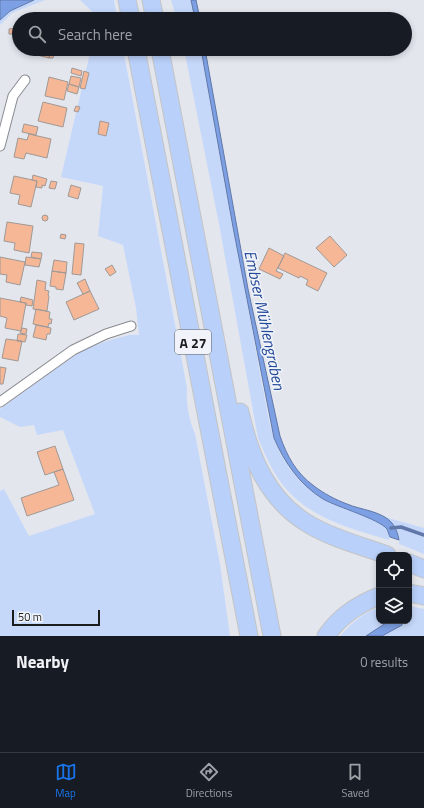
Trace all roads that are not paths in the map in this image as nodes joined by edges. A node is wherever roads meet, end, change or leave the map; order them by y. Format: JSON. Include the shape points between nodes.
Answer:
{"nodes":[{"id":1,"x":127,"y":0,"type":"edge"},
{"id":2,"x":151,"y":0,"type":"edge"},
{"id":3,"x":130,"y":12,"type":"edge"},
{"id":4,"x":154,"y":12,"type":"edge"},
{"id":5,"x":137,"y":56,"type":"edge"},
{"id":6,"x":161,"y":56,"type":"edge"},
{"id":7,"x":25,"y":80,"type":"dead end"},
{"id":8,"x":0,"y":146,"type":"edge"},
{"id":9,"x":131,"y":326,"type":"dead end"},
{"id":10,"x":218,"y":355,"type":"junction"},
{"id":11,"x":0,"y":402,"type":"edge"},
{"id":12,"x":379,"y":552,"type":"edge"},
{"id":13,"x":412,"y":564,"type":"edge"},
{"id":14,"x":424,"y":569,"type":"edge"},
{"id":15,"x":412,"y":594,"type":"edge"},
{"id":16,"x":424,"y":596,"type":"edge"},
{"id":17,"x":376,"y":597,"type":"edge"},
{"id":18,"x":249,"y":636,"type":"edge"},
{"id":19,"x":272,"y":636,"type":"edge"},
{"id":20,"x":326,"y":636,"type":"edge"}],
"edges":[{"from":1,"to":3,"type":"highway"},
{"from":2,"to":4,"type":"highway"},
{"from":5,"to":18,"type":"highway","number":"A 27"},
{"from":6,"to":10,"type":"highway","number":"A 27"},
{"from":7,"to":8,"type":"street","via":[[12,96]]},
{"from":9,"to":11,"type":"street","via":[[106,334],[73,350]]},
{"from":10,"to":12,"type":"highway","via":[[232,372],[252,455],[269,488],[294,515],[310,525]]},
{"from":10,"to":19,"type":"highway","number":"A 27"},
{"from":13,"to":14,"type":"highway"},
{"from":15,"to":16,"type":"highway"},
{"from":17,"to":20,"type":"highway","via":[[348,612]]}]}
